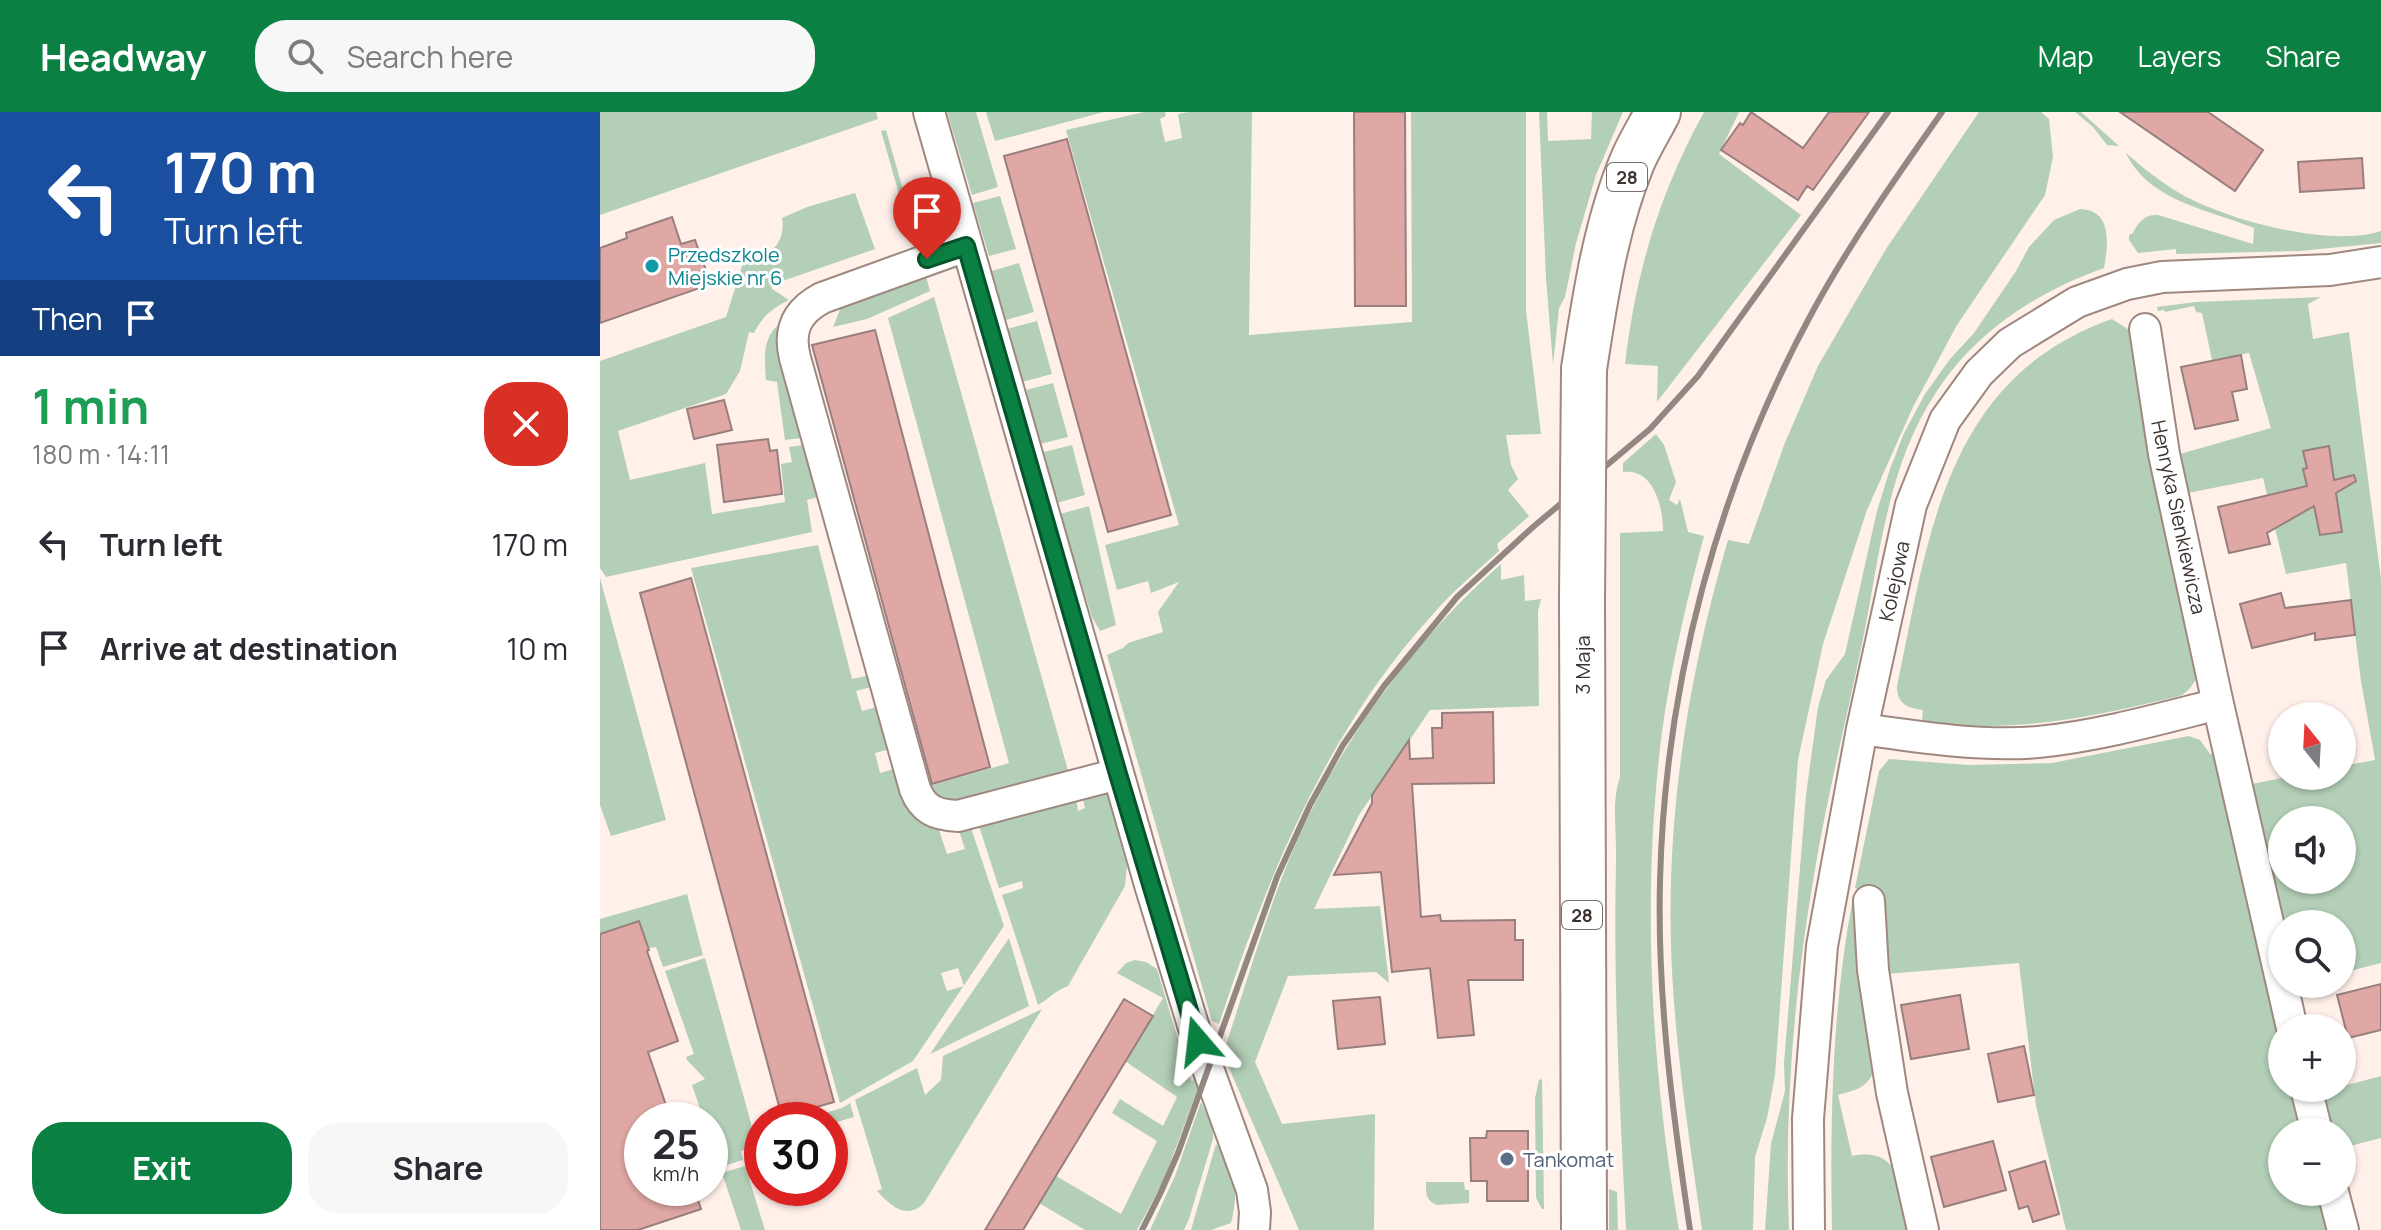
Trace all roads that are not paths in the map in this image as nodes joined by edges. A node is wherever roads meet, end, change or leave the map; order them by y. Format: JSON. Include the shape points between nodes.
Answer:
{"nodes":[{"id":1,"x":929,"y":112,"type":"edge"},
{"id":2,"x":1658,"y":112,"type":"edge"},
{"id":3,"x":966,"y":246,"type":"junction"},
{"id":4,"x":2381,"y":262,"type":"edge"},
{"id":5,"x":2145,"y":329,"type":"dead end"},
{"id":6,"x":2218,"y":704,"type":"junction"},
{"id":7,"x":1862,"y":729,"type":"junction"},
{"id":8,"x":1118,"y":774,"type":"junction"},
{"id":9,"x":1869,"y":901,"type":"dead end"},
{"id":10,"x":2289,"y":1014,"type":"edge"},
{"id":11,"x":2337,"y":1206,"type":"edge"},
{"id":12,"x":1254,"y":1230,"type":"edge"},
{"id":13,"x":1584,"y":1230,"type":"edge"},
{"id":14,"x":1809,"y":1230,"type":"edge"},
{"id":15,"x":1923,"y":1230,"type":"edge"},
{"id":16,"x":2343,"y":1230,"type":"edge"}],
"edges":[{"from":1,"to":3,"type":"street"},
{"from":2,"to":13,"type":"main road","name":"3 Maja","number":"28","bridge":true,"via":[[1633,160],[1611,224],[1584,369]]},
{"from":3,"to":8,"type":"street"},
{"from":3,"to":8,"type":"street","via":[[822,298],[798,317],[792,335],[915,789],[930,810],[958,816]]},
{"from":4,"to":7,"type":"street","name":"Kolejowa","via":[[2127,284],[2077,302],[2010,343],[1979,373],[1945,420],[1911,505]]},
{"from":5,"to":6,"type":"street","name":"Henryka Sienkiewicza","via":[[2164,454]]},
{"from":6,"to":7,"type":"street","via":[[2035,742]]},
{"from":6,"to":10,"type":"street","name":"Henryka Sienkiewicza"},
{"from":7,"to":14,"type":"street","name":"Kolejowa","via":[[1822,946],[1808,1119]]},
{"from":8,"to":12,"type":"street","via":[[1198,1041],[1252,1190]]},
{"from":9,"to":15,"type":"street","via":[[1894,1107]]},
{"from":11,"to":16,"type":"street"}]}
